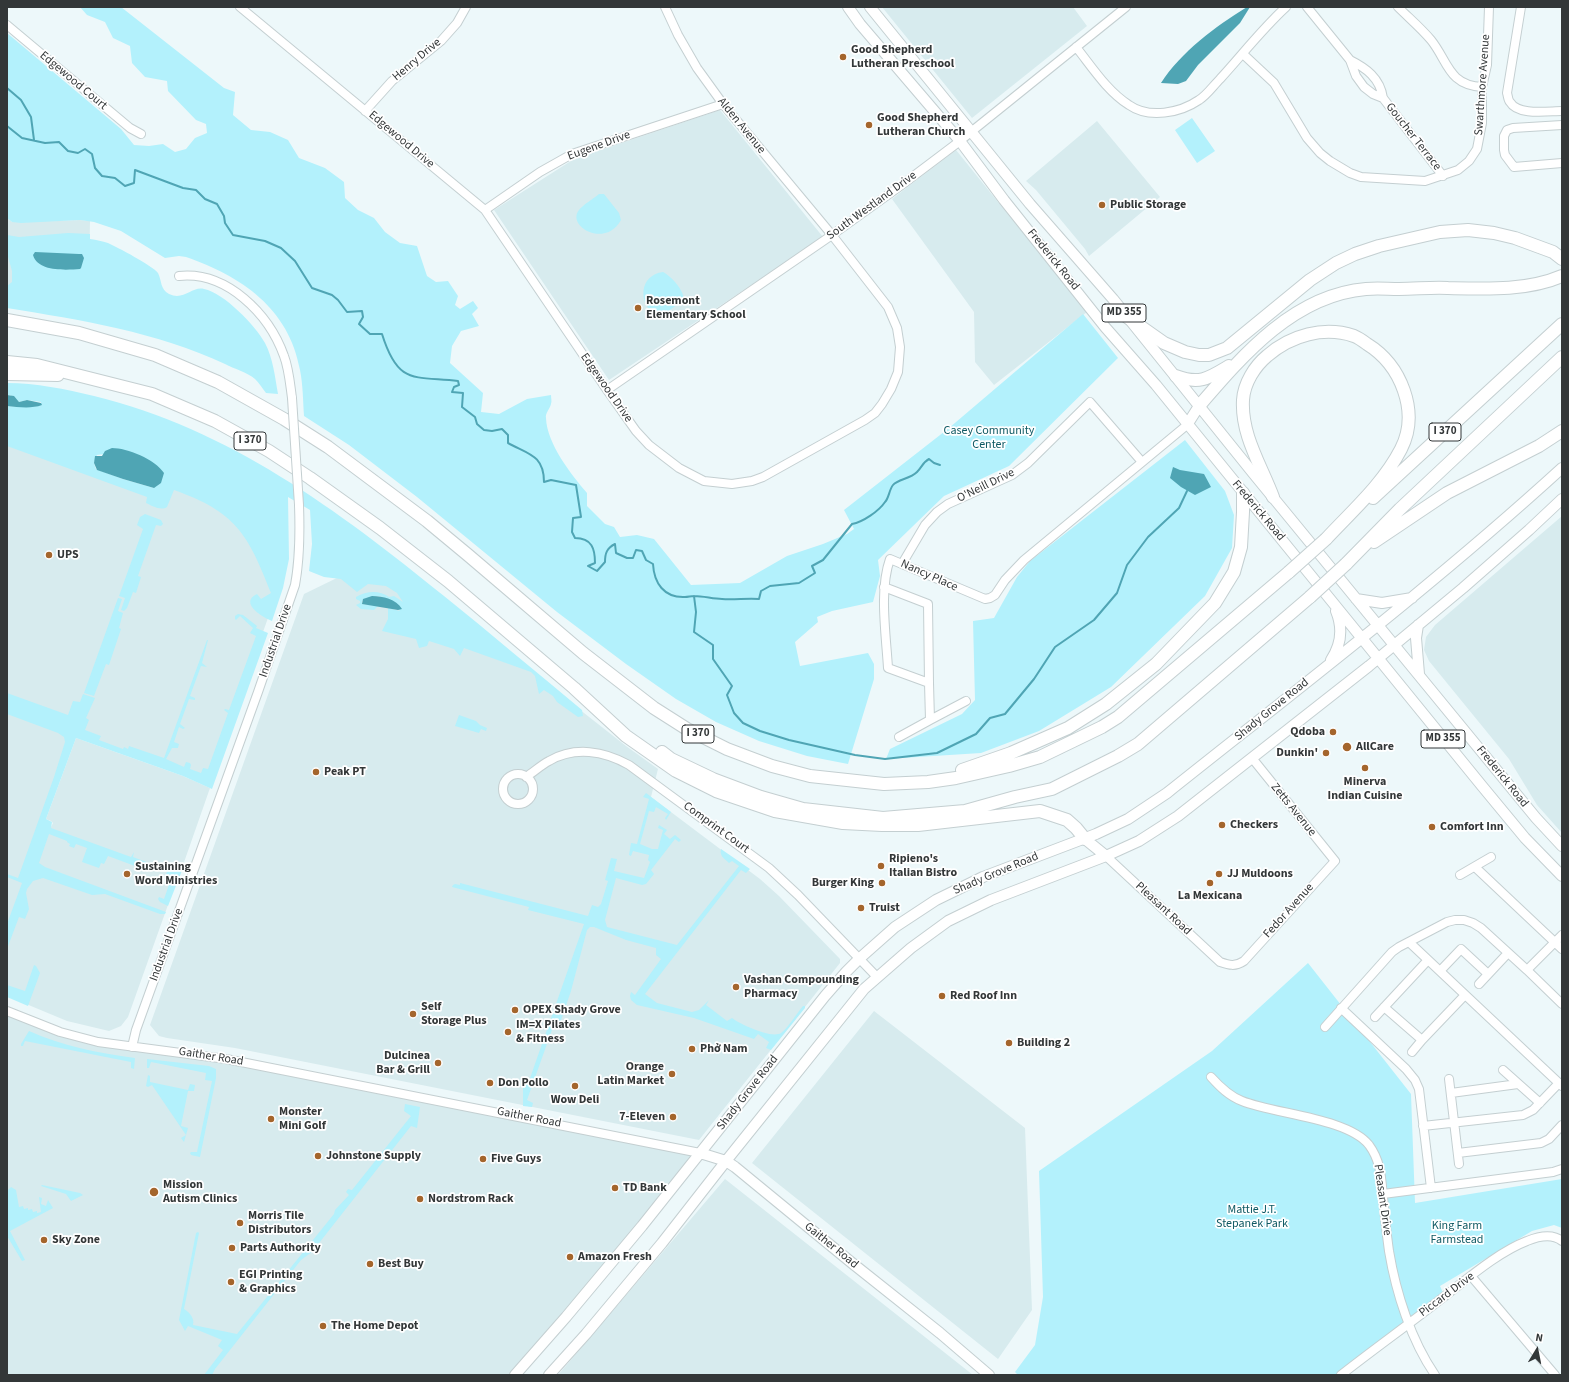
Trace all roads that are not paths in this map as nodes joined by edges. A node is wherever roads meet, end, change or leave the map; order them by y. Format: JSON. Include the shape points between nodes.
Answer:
{"nodes":[{"id":1,"x":466,"y":7,"type":"edge"},
{"id":2,"x":665,"y":7,"type":"edge"},
{"id":3,"x":848,"y":7,"type":"edge"},
{"id":4,"x":870,"y":7,"type":"edge"},
{"id":5,"x":1126,"y":7,"type":"edge"},
{"id":6,"x":1286,"y":7,"type":"edge"},
{"id":7,"x":1307,"y":7,"type":"edge"},
{"id":8,"x":1398,"y":7,"type":"edge"},
{"id":9,"x":1489,"y":7,"type":"edge"},
{"id":10,"x":1521,"y":7,"type":"edge"},
{"id":11,"x":242,"y":8,"type":"edge"},
{"id":12,"x":7,"y":25,"type":"edge"},
{"id":13,"x":1076,"y":47,"type":"junction"},
{"id":14,"x":1243,"y":54,"type":"junction"},
{"id":15,"x":1350,"y":60,"type":"junction"},
{"id":16,"x":1482,"y":87,"type":"junction"},
{"id":17,"x":1383,"y":98,"type":"junction"},
{"id":18,"x":723,"y":104,"type":"junction"},
{"id":19,"x":365,"y":111,"type":"junction"},
{"id":20,"x":1562,"y":111,"type":"edge"},
{"id":21,"x":1562,"y":125,"type":"edge"},
{"id":22,"x":971,"y":132,"type":"junction"},
{"id":23,"x":141,"y":134,"type":"dead end"},
{"id":24,"x":960,"y":141,"type":"junction"},
{"id":25,"x":1562,"y":162,"type":"edge"},
{"id":26,"x":1443,"y":176,"type":"junction"},
{"id":27,"x":485,"y":210,"type":"junction"},
{"id":28,"x":832,"y":235,"type":"junction"},
{"id":29,"x":1562,"y":259,"type":"edge"},
{"id":30,"x":179,"y":276,"type":"dead end"},
{"id":31,"x":1560,"y":277,"type":"edge"},
{"id":32,"x":1128,"y":317,"type":"junction"},
{"id":33,"x":7,"y":320,"type":"edge"},
{"id":34,"x":1562,"y":324,"type":"edge"},
{"id":35,"x":1562,"y":357,"type":"edge"},
{"id":36,"x":1240,"y":360,"type":"junction"},
{"id":37,"x":7,"y":362,"type":"edge"},
{"id":38,"x":7,"y":368,"type":"edge"},
{"id":39,"x":7,"y":374,"type":"edge"},
{"id":40,"x":82,"y":375,"type":"junction"},
{"id":41,"x":1176,"y":376,"type":"junction"},
{"id":42,"x":607,"y":390,"type":"junction"},
{"id":43,"x":1199,"y":406,"type":"junction"},
{"id":44,"x":1187,"y":425,"type":"junction"},
{"id":45,"x":1562,"y":431,"type":"edge"},
{"id":46,"x":1142,"y":462,"type":"junction"},
{"id":47,"x":1562,"y":468,"type":"edge"},
{"id":48,"x":1243,"y":493,"type":"junction"},
{"id":49,"x":1273,"y":497,"type":"junction"},
{"id":50,"x":1562,"y":499,"type":"edge"},
{"id":51,"x":1326,"y":540,"type":"junction"},
{"id":52,"x":1350,"y":560,"type":"junction"},
{"id":53,"x":902,"y":564,"type":"junction"},
{"id":54,"x":884,"y":587,"type":"junction"},
{"id":55,"x":1414,"y":598,"type":"junction"},
{"id":56,"x":1356,"y":599,"type":"junction"},
{"id":57,"x":1333,"y":602,"type":"junction"},
{"id":58,"x":1378,"y":625,"type":"junction"},
{"id":59,"x":1418,"y":625,"type":"junction"},
{"id":60,"x":1362,"y":638,"type":"junction"},
{"id":61,"x":1394,"y":645,"type":"junction"},
{"id":62,"x":1378,"y":658,"type":"junction"},
{"id":63,"x":1327,"y":665,"type":"junction"},
{"id":64,"x":1418,"y":674,"type":"junction"},
{"id":65,"x":929,"y":683,"type":"junction"},
{"id":66,"x":574,"y":688,"type":"junction"},
{"id":67,"x":966,"y":702,"type":"dead end"},
{"id":68,"x":930,"y":720,"type":"junction"},
{"id":69,"x":899,"y":737,"type":"dead end"},
{"id":70,"x":1252,"y":758,"type":"junction"},
{"id":71,"x":526,"y":777,"type":"dead end"},
{"id":72,"x":928,"y":782,"type":"junction"},
{"id":73,"x":1085,"y":839,"type":"junction"},
{"id":74,"x":1562,"y":846,"type":"edge"},
{"id":75,"x":1106,"y":856,"type":"junction"},
{"id":76,"x":1491,"y":857,"type":"dead end"},
{"id":77,"x":1335,"y":861,"type":"joint"},
{"id":78,"x":1475,"y":867,"type":"junction"},
{"id":79,"x":1460,"y":875,"type":"dead end"},
{"id":80,"x":1562,"y":876,"type":"edge"},
{"id":81,"x":1562,"y":934,"type":"edge"},
{"id":82,"x":1408,"y":942,"type":"junction"},
{"id":83,"x":1554,"y":942,"type":"junction"},
{"id":84,"x":1562,"y":949,"type":"edge"},
{"id":85,"x":1508,"y":952,"type":"junction"},
{"id":86,"x":860,"y":958,"type":"junction"},
{"id":87,"x":1428,"y":960,"type":"junction"},
{"id":88,"x":1244,"y":961,"type":"joint"},
{"id":89,"x":1527,"y":970,"type":"junction"},
{"id":90,"x":1440,"y":971,"type":"junction"},
{"id":91,"x":1488,"y":974,"type":"junction"},
{"id":92,"x":877,"y":977,"type":"junction"},
{"id":93,"x":1478,"y":984,"type":"dead end"},
{"id":94,"x":1465,"y":995,"type":"junction"},
{"id":95,"x":1562,"y":1004,"type":"edge"},
{"id":96,"x":1384,"y":1007,"type":"junction"},
{"id":97,"x":1341,"y":1008,"type":"junction"},
{"id":98,"x":7,"y":1011,"type":"edge"},
{"id":99,"x":1375,"y":1017,"type":"dead end"},
{"id":100,"x":1325,"y":1027,"type":"dead end"},
{"id":101,"x":1422,"y":1040,"type":"junction"},
{"id":102,"x":132,"y":1047,"type":"junction"},
{"id":103,"x":1412,"y":1052,"type":"dead end"},
{"id":104,"x":1503,"y":1070,"type":"dead end"},
{"id":105,"x":1211,"y":1077,"type":"dead end"},
{"id":106,"x":1449,"y":1079,"type":"dead end"},
{"id":107,"x":1518,"y":1084,"type":"junction"},
{"id":108,"x":1560,"y":1084,"type":"edge"},
{"id":109,"x":1451,"y":1093,"type":"junction"},
{"id":110,"x":1540,"y":1103,"type":"junction"},
{"id":111,"x":1454,"y":1122,"type":"junction"},
{"id":112,"x":1562,"y":1125,"type":"edge"},
{"id":113,"x":1423,"y":1126,"type":"junction"},
{"id":114,"x":700,"y":1153,"type":"junction"},
{"id":115,"x":1458,"y":1153,"type":"junction"},
{"id":116,"x":726,"y":1161,"type":"junction"},
{"id":117,"x":1459,"y":1164,"type":"dead end"},
{"id":118,"x":1562,"y":1169,"type":"edge"},
{"id":119,"x":1431,"y":1188,"type":"junction"},
{"id":120,"x":1383,"y":1194,"type":"junction"},
{"id":121,"x":1562,"y":1240,"type":"edge"},
{"id":122,"x":1471,"y":1276,"type":"junction"},
{"id":123,"x":1408,"y":1324,"type":"junction"},
{"id":124,"x":544,"y":1343,"type":"junction"},
{"id":125,"x":989,"y":1374,"type":"edge"},
{"id":126,"x":507,"y":1375,"type":"edge"},
{"id":127,"x":515,"y":1375,"type":"edge"},
{"id":128,"x":549,"y":1375,"type":"edge"},
{"id":129,"x":1341,"y":1375,"type":"edge"},
{"id":130,"x":1435,"y":1375,"type":"edge"},
{"id":131,"x":1555,"y":1375,"type":"edge"}],
"edges":[{"from":1,"to":19,"type":"street","name":"Henry Drive","via":[[457,23],[441,41],[392,81]]},
{"from":2,"to":18,"type":"street","name":"Alden Avenue","via":[[697,68]]},
{"from":3,"to":24,"type":"main road","number":"MD 355"},
{"from":4,"to":22,"type":"main road","number":"MD 355"},
{"from":5,"to":13,"type":"street","name":"South Westland Drive"},
{"from":6,"to":14,"type":"street"},
{"from":7,"to":15,"type":"street","name":"Goucher Terrace"},
{"from":8,"to":16,"type":"street","via":[[1431,40],[1444,64],[1457,79],[1469,85]]},
{"from":9,"to":16,"type":"street","name":"Swarthmore Avenue","via":[[1487,65]]},
{"from":10,"to":20,"type":"street","via":[[1507,93],[1510,104],[1520,110]]},
{"from":11,"to":19,"type":"street","name":"Edgewood Drive"},
{"from":12,"to":23,"type":"street","name":"Edgewood Court","via":[[130,128]]},
{"from":13,"to":14,"type":"street","via":[[1111,90],[1130,106],[1153,113],[1185,108],[1200,100]]},
{"from":13,"to":22,"type":"street","name":"South Westland Drive"},
{"from":14,"to":26,"type":"street","name":"Swarthmore Avenue","via":[[1274,83],[1312,145],[1330,161],[1355,176],[1368,178],[1425,181]]},
{"from":15,"to":17,"type":"street","name":"Goucher Terrace","via":[[1356,76],[1364,87]]},
{"from":15,"to":17,"type":"street","name":"Goucher Terrace","via":[[1364,67],[1376,79]]},
{"from":16,"to":26,"type":"street","name":"Swarthmore Avenue","via":[[1482,123],[1477,149],[1469,161],[1458,170]]},
{"from":17,"to":26,"type":"street","name":"Goucher Terrace"},
{"from":18,"to":27,"type":"street","name":"Eugene Drive","via":[[572,154],[540,172]]},
{"from":18,"to":28,"type":"street","name":"Alden Avenue"},
{"from":19,"to":27,"type":"street","name":"Edgewood Drive"},
{"from":21,"to":25,"type":"street","via":[[1507,130],[1504,136],[1504,150],[1514,167]]},
{"from":22,"to":24,"type":"street","name":"South Westland Drive"},
{"from":22,"to":32,"type":"main road","name":"Frederick Road","number":"MD 355"},
{"from":24,"to":28,"type":"street","name":"South Westland Drive"},
{"from":24,"to":44,"type":"main road","name":"Frederick Road","number":"MD 355","via":[[1105,327]]},
{"from":27,"to":42,"type":"street","name":"Edgewood Drive"},
{"from":28,"to":42,"type":"street","name":"South Westland Drive"},
{"from":28,"to":42,"type":"street","name":"Edgewood Drive","via":[[888,307],[897,328],[900,348],[898,372],[892,390],[875,413],[865,420],[763,477],[732,484],[715,483],[693,477],[664,458],[636,431]]},
{"from":29,"to":32,"type":"highway","via":[[1553,252],[1515,238],[1468,230],[1440,232],[1380,246],[1355,254],[1323,271],[1227,348],[1209,354],[1185,352],[1164,343]]},
{"from":30,"to":102,"type":"street","name":"Industrial Drive","bridge":true,"via":[[204,276],[230,288],[255,308],[268,324],[280,346],[288,368],[292,398],[300,554],[295,585]]},
{"from":31,"to":36,"type":"highway","via":[[1524,286],[1486,289],[1366,288],[1343,293],[1295,313],[1252,347]]},
{"from":32,"to":41,"type":"main road","name":"Frederick Road","number":"MD 355"},
{"from":33,"to":72,"type":"highway","number":"I 370","via":[[79,333],[156,355],[218,382],[284,419],[384,488],[468,555],[583,653],[654,708],[727,749],[772,766],[810,776],[884,784]]},
{"from":34,"to":51,"type":"highway","number":"I 370"},
{"from":35,"to":52,"type":"highway","number":"I 370","via":[[1400,509]]},
{"from":36,"to":41,"type":"highway","via":[[1214,375],[1195,381]]},
{"from":36,"to":43,"type":"highway"},
{"from":37,"to":40,"type":"highway","number":"I 370","via":[[37,365]]},
{"from":38,"to":40,"type":"highway"},
{"from":39,"to":40,"type":"highway"},
{"from":40,"to":66,"type":"highway","number":"I 370","via":[[152,394],[215,421],[269,451],[380,528],[448,581]]},
{"from":41,"to":43,"type":"main road","name":"Frederick Road","number":"MD 355"},
{"from":43,"to":44,"type":"main road"},
{"from":43,"to":49,"type":"main road","name":"Frederick Road","number":"MD 355"},
{"from":44,"to":46,"type":"street"},
{"from":44,"to":48,"type":"main road","name":"Frederick Road","number":"MD 355"},
{"from":45,"to":52,"type":"highway","via":[[1539,446],[1447,493]]},
{"from":46,"to":53,"type":"street","name":"Nancy Place","via":[[1024,560],[990,598],[985,599],[966,592]]},
{"from":46,"to":53,"type":"street","name":"O'Neill Drive","via":[[1090,402],[1028,463],[1012,475],[948,504],[937,512],[925,525]]},
{"from":47,"to":55,"type":"main road","name":"Shady Grove Road"},
{"from":48,"to":57,"type":"main road","name":"Frederick Road","number":"MD 355"},
{"from":48,"to":72,"type":"highway","via":[[1241,546],[1234,572],[1215,603],[1156,664],[1106,704],[1068,728],[1011,753]]},
{"from":49,"to":51,"type":"highway","via":[[1244,425],[1243,399],[1246,385],[1259,363],[1273,350],[1301,335],[1317,332],[1355,336],[1389,361],[1406,395],[1408,428],[1401,448],[1387,470]]},
{"from":49,"to":56,"type":"main road","name":"Frederick Road","number":"MD 355"},
{"from":50,"to":59,"type":"main road","name":"Shady Grove Road"},
{"from":51,"to":72,"type":"highway","number":"I 370","bridge":true,"via":[[1118,717],[1102,727],[1040,757],[1009,766]]},
{"from":52,"to":66,"type":"highway","number":"I 370","bridge":true,"via":[[1138,744],[1052,789],[965,811],[883,818],[803,809],[761,797],[713,779],[671,759]]},
{"from":53,"to":54,"type":"street","name":"Nancy Place","via":[[890,559],[885,571]]},
{"from":54,"to":65,"type":"street","name":"Nancy Place","via":[[888,668]]},
{"from":54,"to":65,"type":"street","via":[[928,604]]},
{"from":55,"to":56,"type":"main road","via":[[1382,603]]},
{"from":55,"to":58,"type":"main road","name":"Shady Grove Road"},
{"from":56,"to":58,"type":"main road","name":"Frederick Road","number":"MD 355"},
{"from":57,"to":60,"type":"main road","name":"Frederick Road","number":"MD 355"},
{"from":57,"to":63,"type":"main road","via":[[1340,621],[1340,638],[1336,653]]},
{"from":58,"to":60,"type":"main road","name":"Shady Grove Road"},
{"from":58,"to":61,"type":"main road","name":"Frederick Road","number":"MD 355"},
{"from":59,"to":61,"type":"main road","name":"Shady Grove Road"},
{"from":59,"to":64,"type":"main road"},
{"from":60,"to":62,"type":"main road","name":"Frederick Road","number":"MD 355"},
{"from":60,"to":63,"type":"main road","name":"Shady Grove Road"},
{"from":61,"to":62,"type":"main road","name":"Shady Grove Road"},
{"from":61,"to":64,"type":"main road","name":"Frederick Road","number":"MD 355"},
{"from":62,"to":70,"type":"main road","name":"Shady Grove Road"},
{"from":62,"to":80,"type":"main road","name":"Frederick Road","number":"MD 355","via":[[1525,838]]},
{"from":63,"to":73,"type":"main road","name":"Shady Grove Road","via":[[1166,793],[1128,819]]},
{"from":64,"to":74,"type":"main road","name":"Frederick Road","number":"MD 355"},
{"from":65,"to":68,"type":"street"},
{"from":66,"to":73,"type":"highway","via":[[626,736],[676,771],[716,791],[775,812],[843,823],[918,825],[1040,811],[1067,820]]},
{"from":67,"to":68,"type":"street"},
{"from":68,"to":69,"type":"street"},
{"from":70,"to":75,"type":"main road","name":"Shady Grove Road","via":[[1178,816],[1138,841]]},
{"from":70,"to":77,"type":"street","name":"Zetts Avenue"},
{"from":71,"to":86,"type":"street","name":"Comprint Court","via":[[548,761],[574,753],[599,753],[624,762],[769,868]]},
{"from":73,"to":75,"type":"main road","name":"Pleasant Road"},
{"from":73,"to":86,"type":"main road","name":"Shady Grove Road","via":[[983,877],[936,900],[895,927]]},
{"from":75,"to":88,"type":"street","name":"Pleasant Road","via":[[1220,962],[1237,965]]},
{"from":75,"to":92,"type":"main road","name":"Shady Grove Road","via":[[1002,895],[948,921]]},
{"from":76,"to":78,"type":"street"},
{"from":77,"to":88,"type":"street","name":"Fedor Avenue"},
{"from":78,"to":79,"type":"street"},
{"from":78,"to":83,"type":"street"},
{"from":81,"to":83,"type":"street"},
{"from":82,"to":85,"type":"street","via":[[1447,922],[1459,920],[1477,926]]},
{"from":82,"to":87,"type":"street"},
{"from":82,"to":97,"type":"street","via":[[1392,952]]},
{"from":83,"to":84,"type":"street"},
{"from":83,"to":89,"type":"street"},
{"from":85,"to":89,"type":"street"},
{"from":85,"to":91,"type":"street"},
{"from":86,"to":92,"type":"street","name":"Comprint Court"},
{"from":86,"to":114,"type":"main road","name":"Shady Grove Road","via":[[825,996]]},
{"from":87,"to":90,"type":"street"},
{"from":87,"to":96,"type":"street"},
{"from":89,"to":95,"type":"street"},
{"from":90,"to":91,"type":"street","via":[[1461,949]]},
{"from":90,"to":94,"type":"street"},
{"from":91,"to":93,"type":"street"},
{"from":92,"to":116,"type":"main road","name":"Shady Grove Road","via":[[845,1012]]},
{"from":94,"to":101,"type":"street"},
{"from":94,"to":108,"type":"street"},
{"from":96,"to":99,"type":"street"},
{"from":96,"to":101,"type":"street"},
{"from":97,"to":100,"type":"street"},
{"from":97,"to":113,"type":"street","via":[[1412,1076],[1419,1089]]},
{"from":98,"to":102,"type":"street","name":"Gaither Road","via":[[79,1038]]},
{"from":101,"to":103,"type":"street"},
{"from":102,"to":114,"type":"street","name":"Gaither Road","via":[[226,1058]]},
{"from":104,"to":107,"type":"street"},
{"from":105,"to":120,"type":"street","name":"Pleasant Drive","via":[[1223,1090],[1242,1101],[1340,1126],[1359,1135],[1371,1148],[1380,1167]]},
{"from":106,"to":109,"type":"street"},
{"from":107,"to":109,"type":"street"},
{"from":107,"to":110,"type":"street"},
{"from":108,"to":110,"type":"street"},
{"from":109,"to":111,"type":"street"},
{"from":110,"to":111,"type":"street","via":[[1524,1115]]},
{"from":111,"to":113,"type":"street"},
{"from":111,"to":115,"type":"street"},
{"from":112,"to":115,"type":"street","via":[[1549,1139],[1541,1143]]},
{"from":113,"to":119,"type":"street"},
{"from":114,"to":116,"type":"main road","name":"Gaither Road"},
{"from":114,"to":124,"type":"main road","name":"Shady Grove Road"},
{"from":115,"to":117,"type":"street"},
{"from":116,"to":125,"type":"main road","name":"Gaither Road"},
{"from":116,"to":128,"type":"main road","name":"Shady Grove Road","via":[[662,1243]]},
{"from":118,"to":119,"type":"street"},
{"from":119,"to":120,"type":"street"},
{"from":120,"to":123,"type":"street","name":"Pleasant Drive","via":[[1393,1271]]},
{"from":121,"to":122,"type":"street","name":"Piccard Drive","via":[[1546,1236],[1526,1241]]},
{"from":122,"to":123,"type":"street","name":"Piccard Drive"},
{"from":122,"to":131,"type":"street"},
{"from":123,"to":129,"type":"street","name":"Piccard Drive"},
{"from":123,"to":130,"type":"street","name":"Pleasant Drive"},
{"from":124,"to":126,"type":"main road","via":[[531,1350]]},
{"from":124,"to":127,"type":"main road","name":"Shady Grove Road"}]}
